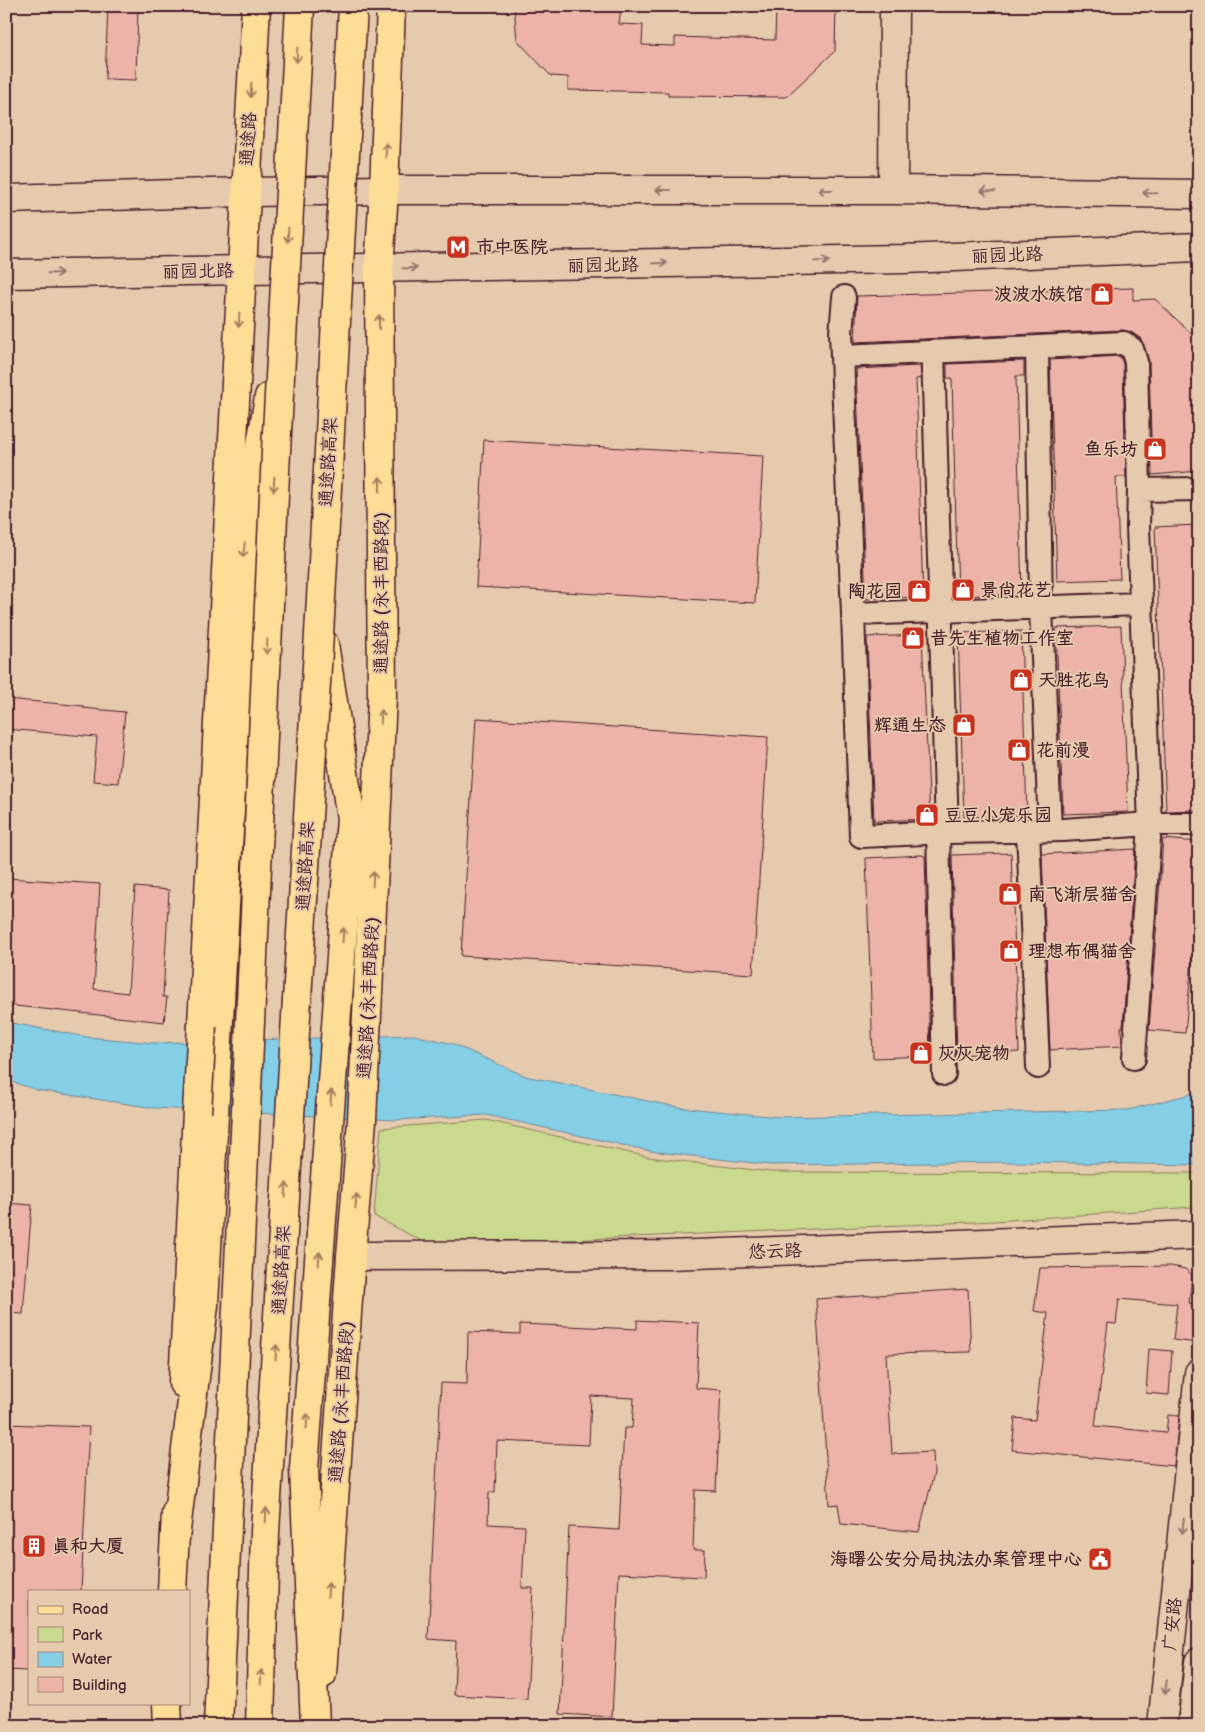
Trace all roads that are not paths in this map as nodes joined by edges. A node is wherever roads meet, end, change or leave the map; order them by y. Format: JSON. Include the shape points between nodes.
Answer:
{"nodes":[{"id":1,"x":256,"y":6,"type":"edge"},
{"id":2,"x":300,"y":6,"type":"edge"},
{"id":3,"x":353,"y":6,"type":"edge"},
{"id":4,"x":392,"y":6,"type":"edge"},
{"id":5,"x":894,"y":6,"type":"edge"},
{"id":6,"x":384,"y":190,"type":"junction"},
{"id":7,"x":894,"y":190,"type":"junction"},
{"id":8,"x":245,"y":192,"type":"junction"},
{"id":9,"x":1199,"y":194,"type":"edge"},
{"id":10,"x":6,"y":199,"type":"edge"},
{"id":11,"x":1199,"y":247,"type":"edge"},
{"id":12,"x":379,"y":268,"type":"junction"},
{"id":13,"x":241,"y":271,"type":"junction"},
{"id":14,"x":6,"y":274,"type":"edge"},
{"id":15,"x":844,"y":297,"type":"dead end"},
{"id":16,"x":284,"y":312,"type":"junction"},
{"id":17,"x":1037,"y":347,"type":"junction"},
{"id":18,"x":933,"y":352,"type":"junction"},
{"id":19,"x":842,"y":356,"type":"junction"},
{"id":20,"x":1199,"y":489,"type":"edge"},
{"id":21,"x":1139,"y":490,"type":"junction"},
{"id":22,"x":1141,"y":604,"type":"junction"},
{"id":23,"x":1041,"y":608,"type":"junction"},
{"id":24,"x":941,"y":611,"type":"junction"},
{"id":25,"x":853,"y":614,"type":"junction"},
{"id":26,"x":320,"y":618,"type":"junction"},
{"id":27,"x":1150,"y":824,"type":"junction"},
{"id":28,"x":1199,"y":824,"type":"edge"},
{"id":29,"x":1028,"y":830,"type":"junction"},
{"id":30,"x":1050,"y":830,"type":"junction"},
{"id":31,"x":942,"y":832,"type":"junction"},
{"id":32,"x":1134,"y":1058,"type":"dead end"},
{"id":33,"x":1038,"y":1067,"type":"dead end"},
{"id":34,"x":944,"y":1074,"type":"dead end"},
{"id":35,"x":1199,"y":1235,"type":"edge"},
{"id":36,"x":351,"y":1256,"type":"junction"},
{"id":37,"x":1199,"y":1373,"type":"edge"},
{"id":38,"x":175,"y":1538,"type":"junction"},
{"id":39,"x":172,"y":1590,"type":"edge"},
{"id":40,"x":1199,"y":1662,"type":"edge"},
{"id":41,"x":167,"y":1704,"type":"edge"},
{"id":42,"x":168,"y":1726,"type":"edge"},
{"id":43,"x":218,"y":1726,"type":"edge"},
{"id":44,"x":260,"y":1726,"type":"edge"},
{"id":45,"x":315,"y":1726,"type":"edge"},
{"id":46,"x":319,"y":1726,"type":"edge"},
{"id":47,"x":1162,"y":1726,"type":"edge"},
{"id":48,"x":1192,"y":1726,"type":"edge"}],
"edges":[{"from":1,"to":8,"type":"main road","name":"通途路","one_way":true},
{"from":2,"to":16,"type":"main road","one_way":true,"bridge":true},
{"from":3,"to":26,"type":"main road","name":"通途路高架","bridge":true},
{"from":6,"to":4,"type":"main road","one_way":true},
{"from":5,"to":7,"type":"main road"},
{"from":7,"to":6,"type":"main road","one_way":true},
{"from":6,"to":8,"type":"main road"},
{"from":6,"to":12,"type":"main road"},
{"from":9,"to":7,"type":"main road","one_way":true},
{"from":8,"to":10,"type":"main road"},
{"from":8,"to":13,"type":"main road","name":"通途路"},
{"from":12,"to":11,"type":"main road","name":"丽园北路","one_way":true,"via":[[904,259]]},
{"from":12,"to":13,"type":"main road","name":"丽园北路"},
{"from":36,"to":12,"type":"main road","name":"通途路 (永丰西路段)","one_way":true,"via":[[362,1120],[382,697]]},
{"from":14,"to":13,"type":"main road","name":"丽园北路","one_way":true},
{"from":13,"to":38,"type":"main road","one_way":true,"bridge":true},
{"from":15,"to":19,"type":"street"},
{"from":16,"to":38,"type":"main road","one_way":true,"bridge":true,"via":[[244,546],[204,1305]]},
{"from":16,"to":43,"type":"main road","one_way":true,"bridge":true},
{"from":17,"to":18,"type":"street"},
{"from":17,"to":21,"type":"street","via":[[1124,343],[1132,349],[1136,362]]},
{"from":17,"to":23,"type":"street"},
{"from":18,"to":19,"type":"street"},
{"from":18,"to":24,"type":"street"},
{"from":19,"to":25,"type":"street"},
{"from":20,"to":21,"type":"street"},
{"from":21,"to":22,"type":"street"},
{"from":22,"to":23,"type":"street"},
{"from":22,"to":27,"type":"street"},
{"from":23,"to":24,"type":"street"},
{"from":23,"to":30,"type":"street"},
{"from":24,"to":25,"type":"street"},
{"from":24,"to":31,"type":"street"},
{"from":25,"to":31,"type":"street","via":[[861,836]]},
{"from":44,"to":26,"type":"main road","name":"通途路高架","one_way":true,"bridge":true,"via":[[265,1532]]},
{"from":45,"to":26,"type":"main road","one_way":true,"bridge":true,"via":[[304,1470],[351,818]]},
{"from":27,"to":28,"type":"street"},
{"from":27,"to":30,"type":"street"},
{"from":27,"to":32,"type":"street"},
{"from":29,"to":30,"type":"street"},
{"from":29,"to":31,"type":"street"},
{"from":29,"to":33,"type":"street"},
{"from":31,"to":34,"type":"street"},
{"from":35,"to":36,"type":"main road","name":"悠云路","via":[[669,1255]]},
{"from":46,"to":36,"type":"main road","name":"通途路 (永丰西路段)","one_way":true},
{"from":37,"to":47,"type":"main road","name":"广安路","one_way":true},
{"from":38,"to":39,"type":"main road"},
{"from":40,"to":48,"type":"main road","name":"广安路"},
{"from":41,"to":42,"type":"main road"}]}
